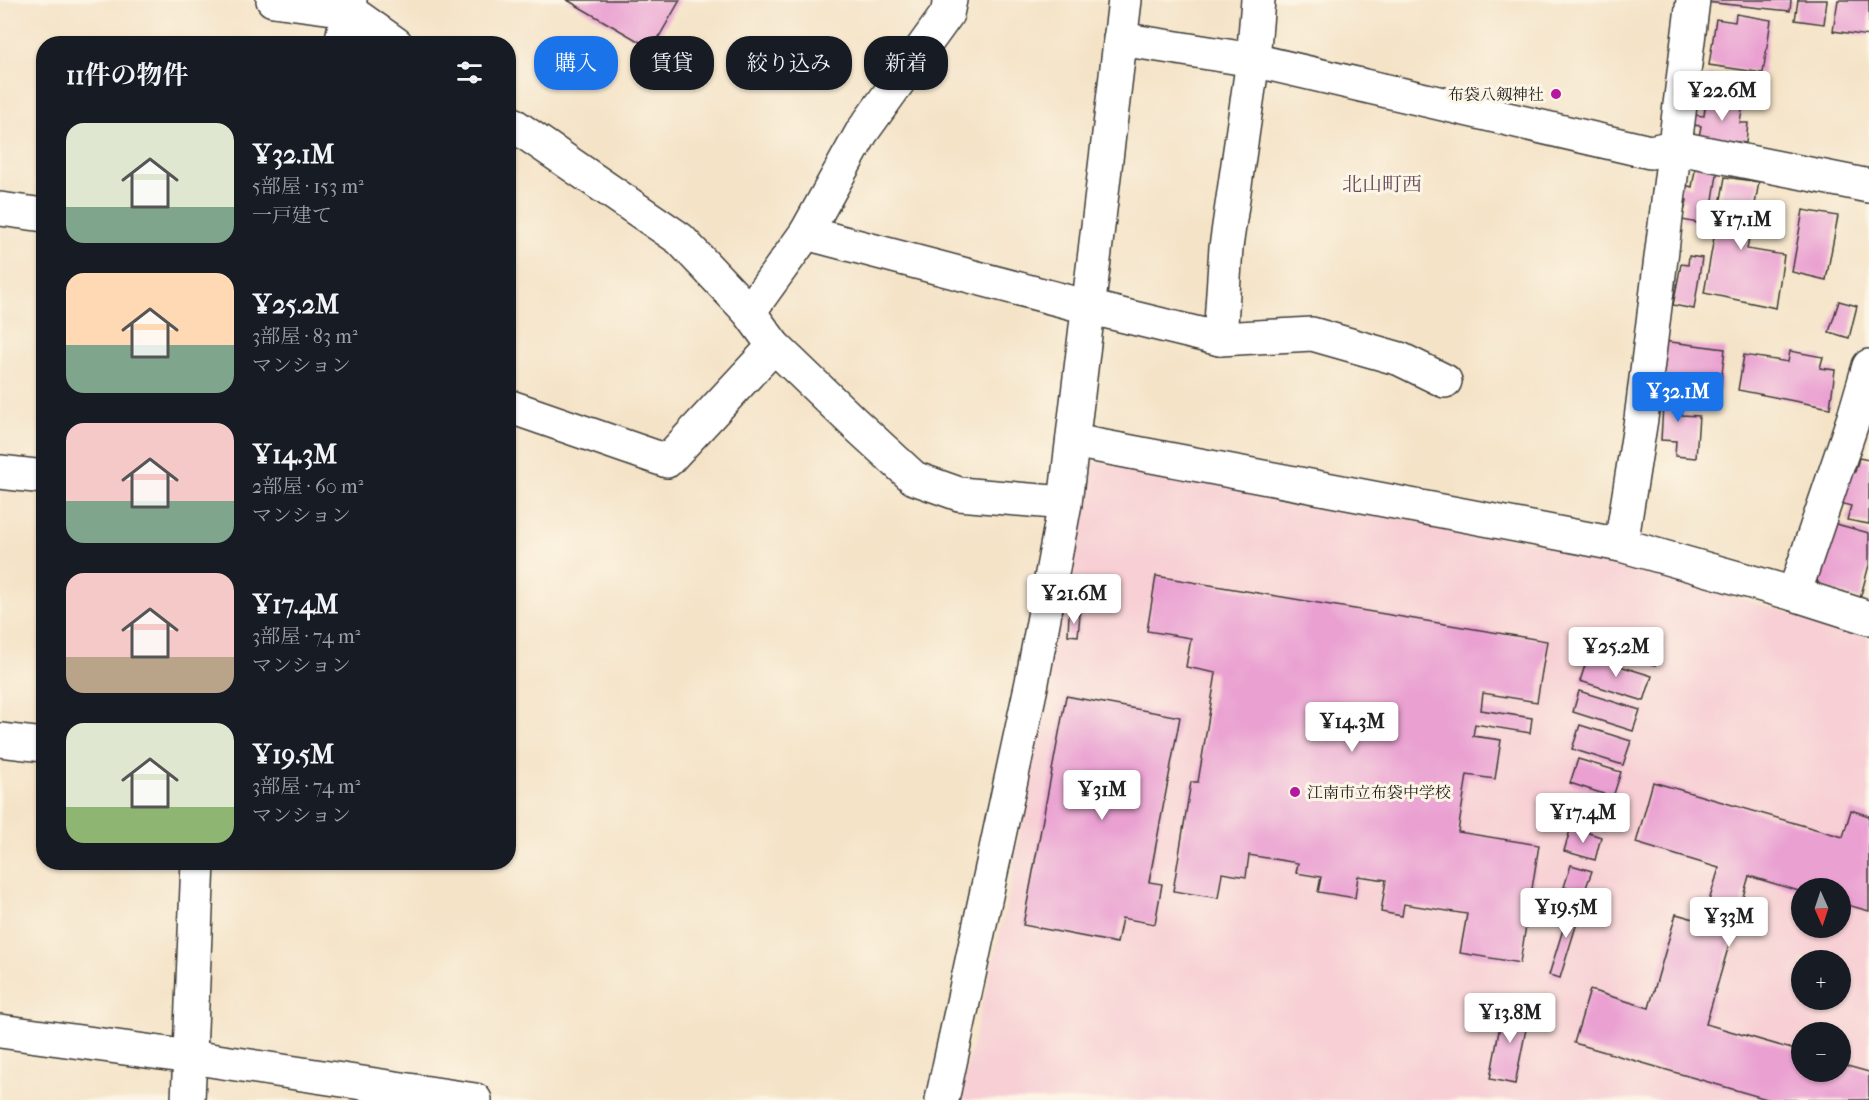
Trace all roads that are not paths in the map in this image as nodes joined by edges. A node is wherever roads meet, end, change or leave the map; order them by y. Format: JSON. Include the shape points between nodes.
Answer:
{"nodes":[{"id":1,"x":273,"y":0,"type":"edge"},
{"id":2,"x":950,"y":0,"type":"edge"},
{"id":3,"x":1125,"y":0,"type":"edge"},
{"id":4,"x":1258,"y":0,"type":"edge"},
{"id":5,"x":1693,"y":0,"type":"edge"},
{"id":6,"x":349,"y":5,"type":"edge"},
{"id":7,"x":342,"y":36,"type":"edge"},
{"id":8,"x":386,"y":36,"type":"edge"},
{"id":9,"x":1120,"y":39,"type":"junction"},
{"id":10,"x":1253,"y":60,"type":"junction"},
{"id":11,"x":516,"y":126,"type":"edge"},
{"id":12,"x":1674,"y":147,"type":"junction"},
{"id":13,"x":1869,"y":186,"type":"edge"},
{"id":14,"x":0,"y":209,"type":"edge"},
{"id":15,"x":36,"y":214,"type":"edge"},
{"id":16,"x":806,"y":233,"type":"junction"},
{"id":17,"x":1088,"y":307,"type":"junction"},
{"id":18,"x":749,"y":312,"type":"junction"},
{"id":19,"x":1220,"y":339,"type":"junction"},
{"id":20,"x":774,"y":346,"type":"junction"},
{"id":21,"x":1869,"y":366,"type":"edge"},
{"id":22,"x":1445,"y":381,"type":"dead end"},
{"id":23,"x":516,"y":409,"type":"edge"},
{"id":24,"x":1073,"y":441,"type":"junction"},
{"id":25,"x":0,"y":472,"type":"edge"},
{"id":26,"x":36,"y":476,"type":"edge"},
{"id":27,"x":1065,"y":503,"type":"junction"},
{"id":28,"x":1621,"y":544,"type":"junction"},
{"id":29,"x":1794,"y":594,"type":"junction"},
{"id":30,"x":1869,"y":618,"type":"edge"},
{"id":31,"x":0,"y":740,"type":"edge"},
{"id":32,"x":36,"y":744,"type":"edge"},
{"id":33,"x":198,"y":870,"type":"edge"},
{"id":34,"x":0,"y":1031,"type":"edge"},
{"id":35,"x":190,"y":1057,"type":"junction"},
{"id":36,"x":188,"y":1100,"type":"edge"},
{"id":37,"x":475,"y":1100,"type":"edge"},
{"id":38,"x":942,"y":1100,"type":"edge"}],
"edges":[{"from":1,"to":6,"type":"street"},
{"from":2,"to":16,"type":"street","via":[[947,14],[862,132]]},
{"from":3,"to":9,"type":"street"},
{"from":4,"to":10,"type":"street"},
{"from":5,"to":12,"type":"street"},
{"from":6,"to":7,"type":"street"},
{"from":6,"to":8,"type":"street"},
{"from":9,"to":10,"type":"street"},
{"from":9,"to":17,"type":"street"},
{"from":10,"to":12,"type":"street","via":[[1650,152]]},
{"from":10,"to":19,"type":"street","via":[[1226,247]]},
{"from":11,"to":18,"type":"street","via":[[680,239]]},
{"from":12,"to":13,"type":"street"},
{"from":12,"to":28,"type":"street","via":[[1641,419]]},
{"from":14,"to":15,"type":"street"},
{"from":16,"to":17,"type":"street"},
{"from":16,"to":18,"type":"street"},
{"from":17,"to":19,"type":"street"},
{"from":17,"to":24,"type":"street"},
{"from":18,"to":20,"type":"street"},
{"from":19,"to":22,"type":"street","via":[[1312,334],[1400,360]]},
{"from":20,"to":23,"type":"street","via":[[667,461]]},
{"from":20,"to":27,"type":"street","via":[[914,478],[959,494]]},
{"from":21,"to":29,"type":"street"},
{"from":24,"to":27,"type":"street"},
{"from":24,"to":28,"type":"street"},
{"from":25,"to":26,"type":"street"},
{"from":27,"to":38,"type":"street","via":[[1032,682]]},
{"from":28,"to":29,"type":"street"},
{"from":29,"to":30,"type":"street"},
{"from":31,"to":32,"type":"street"},
{"from":33,"to":35,"type":"street"},
{"from":34,"to":35,"type":"street"},
{"from":35,"to":36,"type":"street"},
{"from":35,"to":37,"type":"street"}]}
